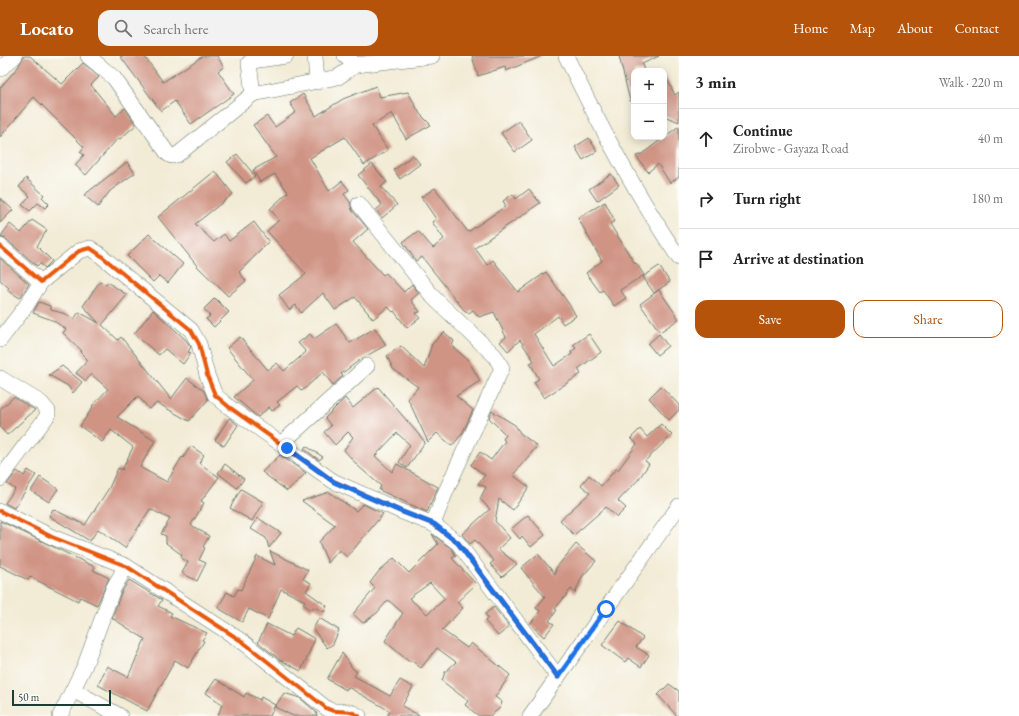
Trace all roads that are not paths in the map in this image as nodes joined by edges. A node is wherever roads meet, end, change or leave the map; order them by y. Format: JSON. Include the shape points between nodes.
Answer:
{"nodes":[{"id":1,"x":15,"y":56,"type":"edge"},
{"id":2,"x":88,"y":56,"type":"edge"},
{"id":3,"x":286,"y":56,"type":"edge"},
{"id":4,"x":315,"y":56,"type":"edge"},
{"id":5,"x":432,"y":56,"type":"edge"},
{"id":6,"x":566,"y":56,"type":"edge"},
{"id":7,"x":351,"y":60,"type":"edge"},
{"id":8,"x":0,"y":69,"type":"edge"},
{"id":9,"x":317,"y":82,"type":"junction"},
{"id":10,"x":253,"y":94,"type":"junction"},
{"id":11,"x":359,"y":204,"type":"dead end"},
{"id":12,"x":0,"y":246,"type":"edge"},
{"id":13,"x":679,"y":258,"type":"edge"},
{"id":14,"x":41,"y":282,"type":"junction"},
{"id":15,"x":0,"y":340,"type":"edge"},
{"id":16,"x":367,"y":366,"type":"dead end"},
{"id":17,"x":0,"y":378,"type":"edge"},
{"id":18,"x":281,"y":444,"type":"junction"},
{"id":19,"x":0,"y":479,"type":"edge"},
{"id":20,"x":679,"y":506,"type":"edge"},
{"id":21,"x":0,"y":511,"type":"edge"},
{"id":22,"x":434,"y":524,"type":"junction"},
{"id":23,"x":126,"y":566,"type":"junction"},
{"id":24,"x":558,"y":677,"type":"junction"},
{"id":25,"x":73,"y":690,"type":"junction"},
{"id":26,"x":330,"y":714,"type":"edge"},
{"id":27,"x":60,"y":716,"type":"edge"},
{"id":28,"x":120,"y":716,"type":"edge"},
{"id":29,"x":359,"y":716,"type":"edge"},
{"id":30,"x":530,"y":716,"type":"edge"}],
"edges":[{"from":1,"to":8,"type":"street"},
{"from":2,"to":10,"type":"street","via":[[114,78],[168,154],[172,156],[177,155]]},
{"from":3,"to":10,"type":"street","via":[[249,63]]},
{"from":4,"to":9,"type":"street"},
{"from":5,"to":7,"type":"street"},
{"from":6,"to":13,"type":"street","via":[[642,200]]},
{"from":7,"to":9,"type":"street","via":[[338,77]]},
{"from":9,"to":10,"type":"street"},
{"from":11,"to":22,"type":"street","via":[[434,298],[495,356],[502,368],[446,491]]},
{"from":12,"to":14,"type":"street"},
{"from":14,"to":15,"type":"street"},
{"from":14,"to":18,"type":"street","via":[[79,251],[90,248],[191,330],[199,344],[215,395]]},
{"from":16,"to":18,"type":"street"},
{"from":17,"to":19,"type":"street","via":[[41,403],[48,411],[48,415]]},
{"from":18,"to":22,"type":"street","via":[[334,482]]},
{"from":20,"to":24,"type":"street"},
{"from":21,"to":23,"type":"street","via":[[52,537]]},
{"from":22,"to":24,"type":"street","via":[[458,543]]},
{"from":23,"to":25,"type":"street","via":[[113,589]]},
{"from":23,"to":26,"type":"street","via":[[243,642]]},
{"from":24,"to":30,"type":"street"},
{"from":25,"to":27,"type":"street"},
{"from":25,"to":28,"type":"street"},
{"from":26,"to":29,"type":"street","via":[[351,711]]}]}
